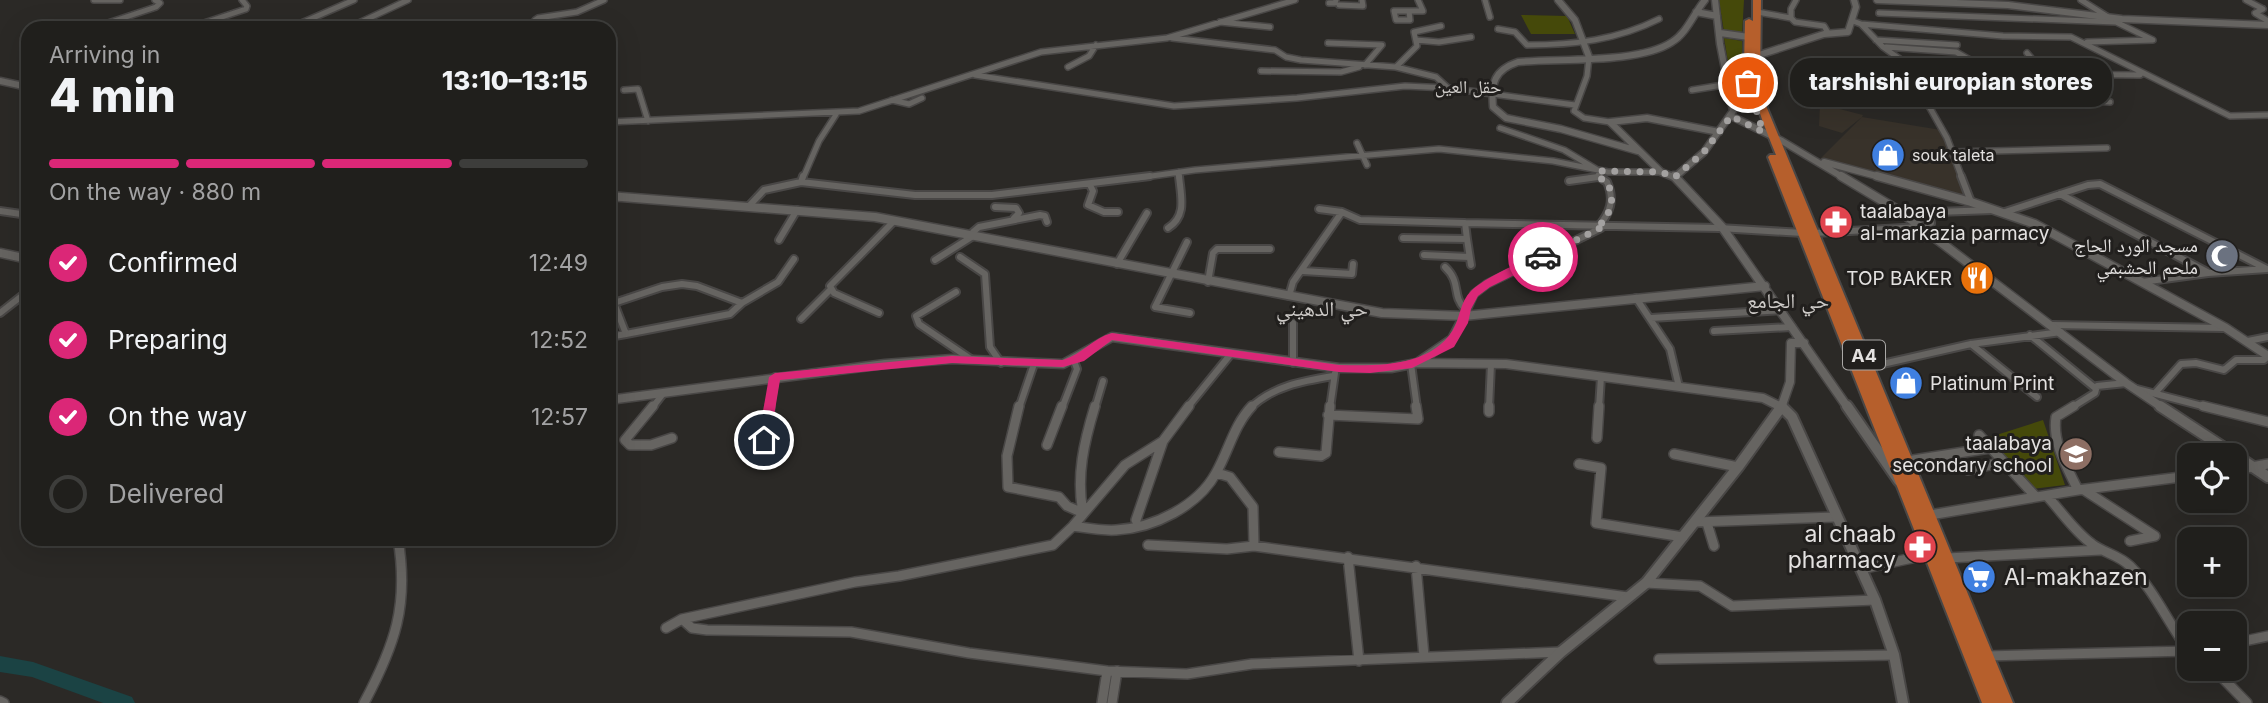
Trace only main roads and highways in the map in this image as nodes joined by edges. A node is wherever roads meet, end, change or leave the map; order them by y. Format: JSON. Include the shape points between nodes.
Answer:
{"nodes":[{"id":1,"x":1749,"y":0,"type":"edge"},
{"id":2,"x":1757,"y":6,"type":"edge"},
{"id":3,"x":1753,"y":39,"type":"junction"},
{"id":4,"x":1768,"y":134,"type":"junction"},
{"id":5,"x":1809,"y":233,"type":"junction"},
{"id":6,"x":1990,"y":703,"type":"edge"},
{"id":7,"x":2005,"y":703,"type":"edge"}],
"edges":[{"from":1,"to":3,"type":"highway","number":"A4"},
{"from":2,"to":3,"type":"highway","number":"A4"},
{"from":3,"to":4,"type":"highway","number":"A4"},
{"from":3,"to":4,"type":"highway","number":"A4","via":[[1748,83]]},
{"from":4,"to":5,"type":"highway","number":"A4"},
{"from":5,"to":6,"type":"highway","number":"A4"},
{"from":5,"to":7,"type":"highway","number":"A4","via":[[1869,367]]}]}
